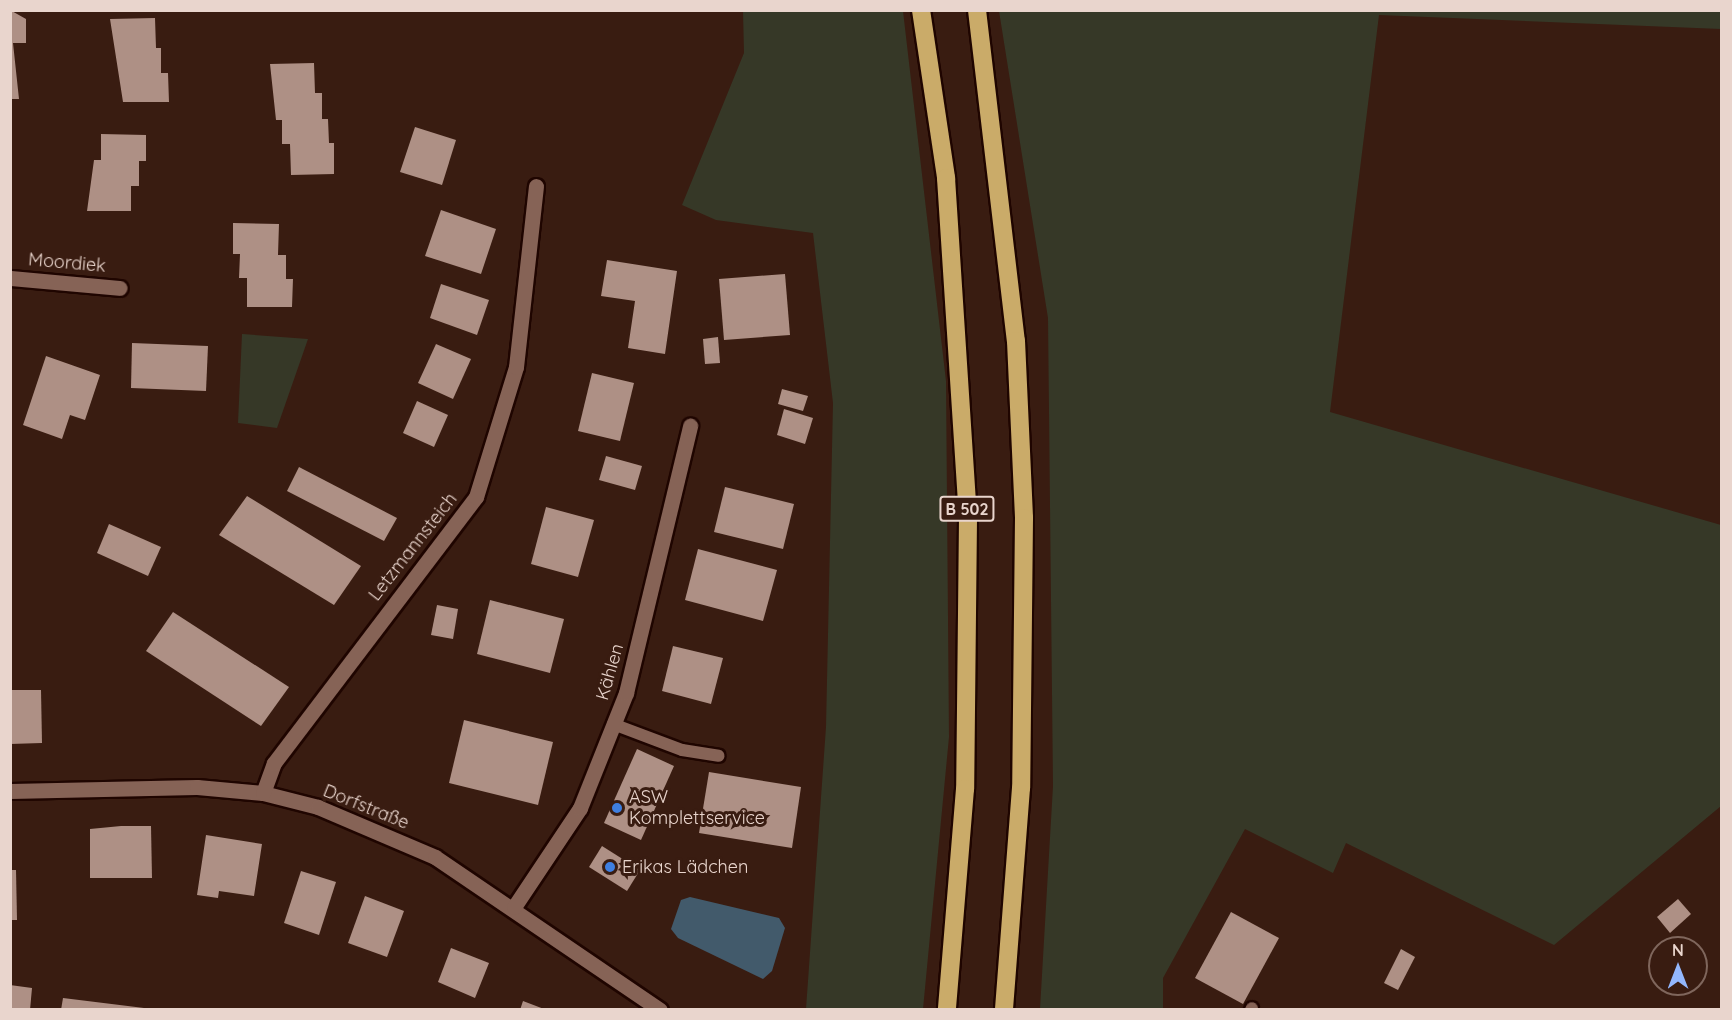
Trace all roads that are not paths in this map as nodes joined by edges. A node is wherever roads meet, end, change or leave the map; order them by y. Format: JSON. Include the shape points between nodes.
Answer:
{"nodes":[{"id":1,"x":921,"y":10,"type":"edge"},
{"id":2,"x":977,"y":10,"type":"edge"},
{"id":3,"x":536,"y":186,"type":"dead end"},
{"id":4,"x":10,"y":278,"type":"edge"},
{"id":5,"x":120,"y":288,"type":"dead end"},
{"id":6,"x":690,"y":426,"type":"dead end"},
{"id":7,"x":614,"y":724,"type":"junction"},
{"id":8,"x":719,"y":756,"type":"dead end"},
{"id":9,"x":10,"y":791,"type":"edge"},
{"id":10,"x":263,"y":793,"type":"junction"},
{"id":11,"x":514,"y":907,"type":"junction"},
{"id":12,"x":660,"y":1010,"type":"edge"},
{"id":13,"x":947,"y":1010,"type":"edge"},
{"id":14,"x":1004,"y":1010,"type":"edge"}],
"edges":[{"from":1,"to":13,"type":"highway","number":"B 502","via":[[946,178],[968,518],[964,789]]},
{"from":2,"to":14,"type":"highway","via":[[1016,341],[1024,518],[1021,788]]},
{"from":3,"to":10,"type":"street","name":"Letzmannsteich","via":[[516,367],[476,496],[274,763]]},
{"from":4,"to":5,"type":"street","name":"Moordiek"},
{"from":6,"to":7,"type":"street","name":"Kählen","via":[[626,693]]},
{"from":7,"to":8,"type":"lane","via":[[682,750]]},
{"from":7,"to":11,"type":"street","name":"Kählen","via":[[580,808]]},
{"from":9,"to":10,"type":"street","name":"Dorfstraße","via":[[197,787]]},
{"from":10,"to":11,"type":"street","name":"Dorfstraße","via":[[383,833],[435,857]]},
{"from":11,"to":12,"type":"street","name":"Dorfstraße"}]}
